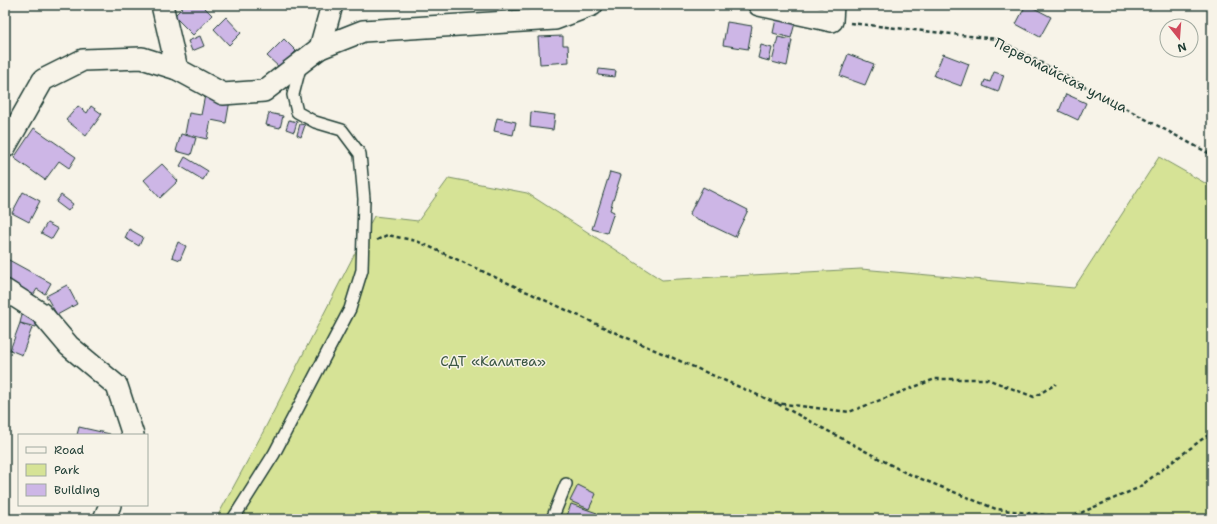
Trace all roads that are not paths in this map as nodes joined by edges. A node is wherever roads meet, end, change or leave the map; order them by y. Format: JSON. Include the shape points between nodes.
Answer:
{"nodes":[{"id":1,"x":162,"y":5,"type":"edge"},
{"id":2,"x":332,"y":5,"type":"edge"},
{"id":3,"x":592,"y":5,"type":"edge"},
{"id":4,"x":759,"y":5,"type":"edge"},
{"id":5,"x":555,"y":12,"type":"edge"},
{"id":6,"x":833,"y":13,"type":"edge"},
{"id":7,"x":320,"y":48,"type":"junction"},
{"id":8,"x":301,"y":62,"type":"junction"},
{"id":9,"x":177,"y":69,"type":"junction"},
{"id":10,"x":5,"y":146,"type":"edge"},
{"id":11,"x":5,"y":290,"type":"edge"},
{"id":12,"x":134,"y":434,"type":"edge"},
{"id":13,"x":566,"y":484,"type":"dead end"},
{"id":14,"x":110,"y":506,"type":"edge"},
{"id":15,"x":104,"y":519,"type":"edge"},
{"id":16,"x":233,"y":519,"type":"edge"},
{"id":17,"x":552,"y":519,"type":"edge"}],
"edges":[{"from":1,"to":9,"type":"street"},
{"from":2,"to":7,"type":"street"},
{"from":3,"to":5,"type":"street"},
{"from":4,"to":6,"type":"street"},
{"from":5,"to":7,"type":"street","via":[[363,31]]},
{"from":7,"to":8,"type":"street"},
{"from":8,"to":9,"type":"street","via":[[264,91],[223,94]]},
{"from":8,"to":16,"type":"lane","via":[[293,95],[297,112],[315,122],[342,130],[360,154],[364,199],[362,270],[350,308],[274,454]]},
{"from":9,"to":10,"type":"street","via":[[142,58],[83,60],[43,80]]},
{"from":11,"to":12,"type":"street","via":[[41,313],[69,346],[117,386]]},
{"from":13,"to":17,"type":"lane"},
{"from":14,"to":15,"type":"street"}]}
